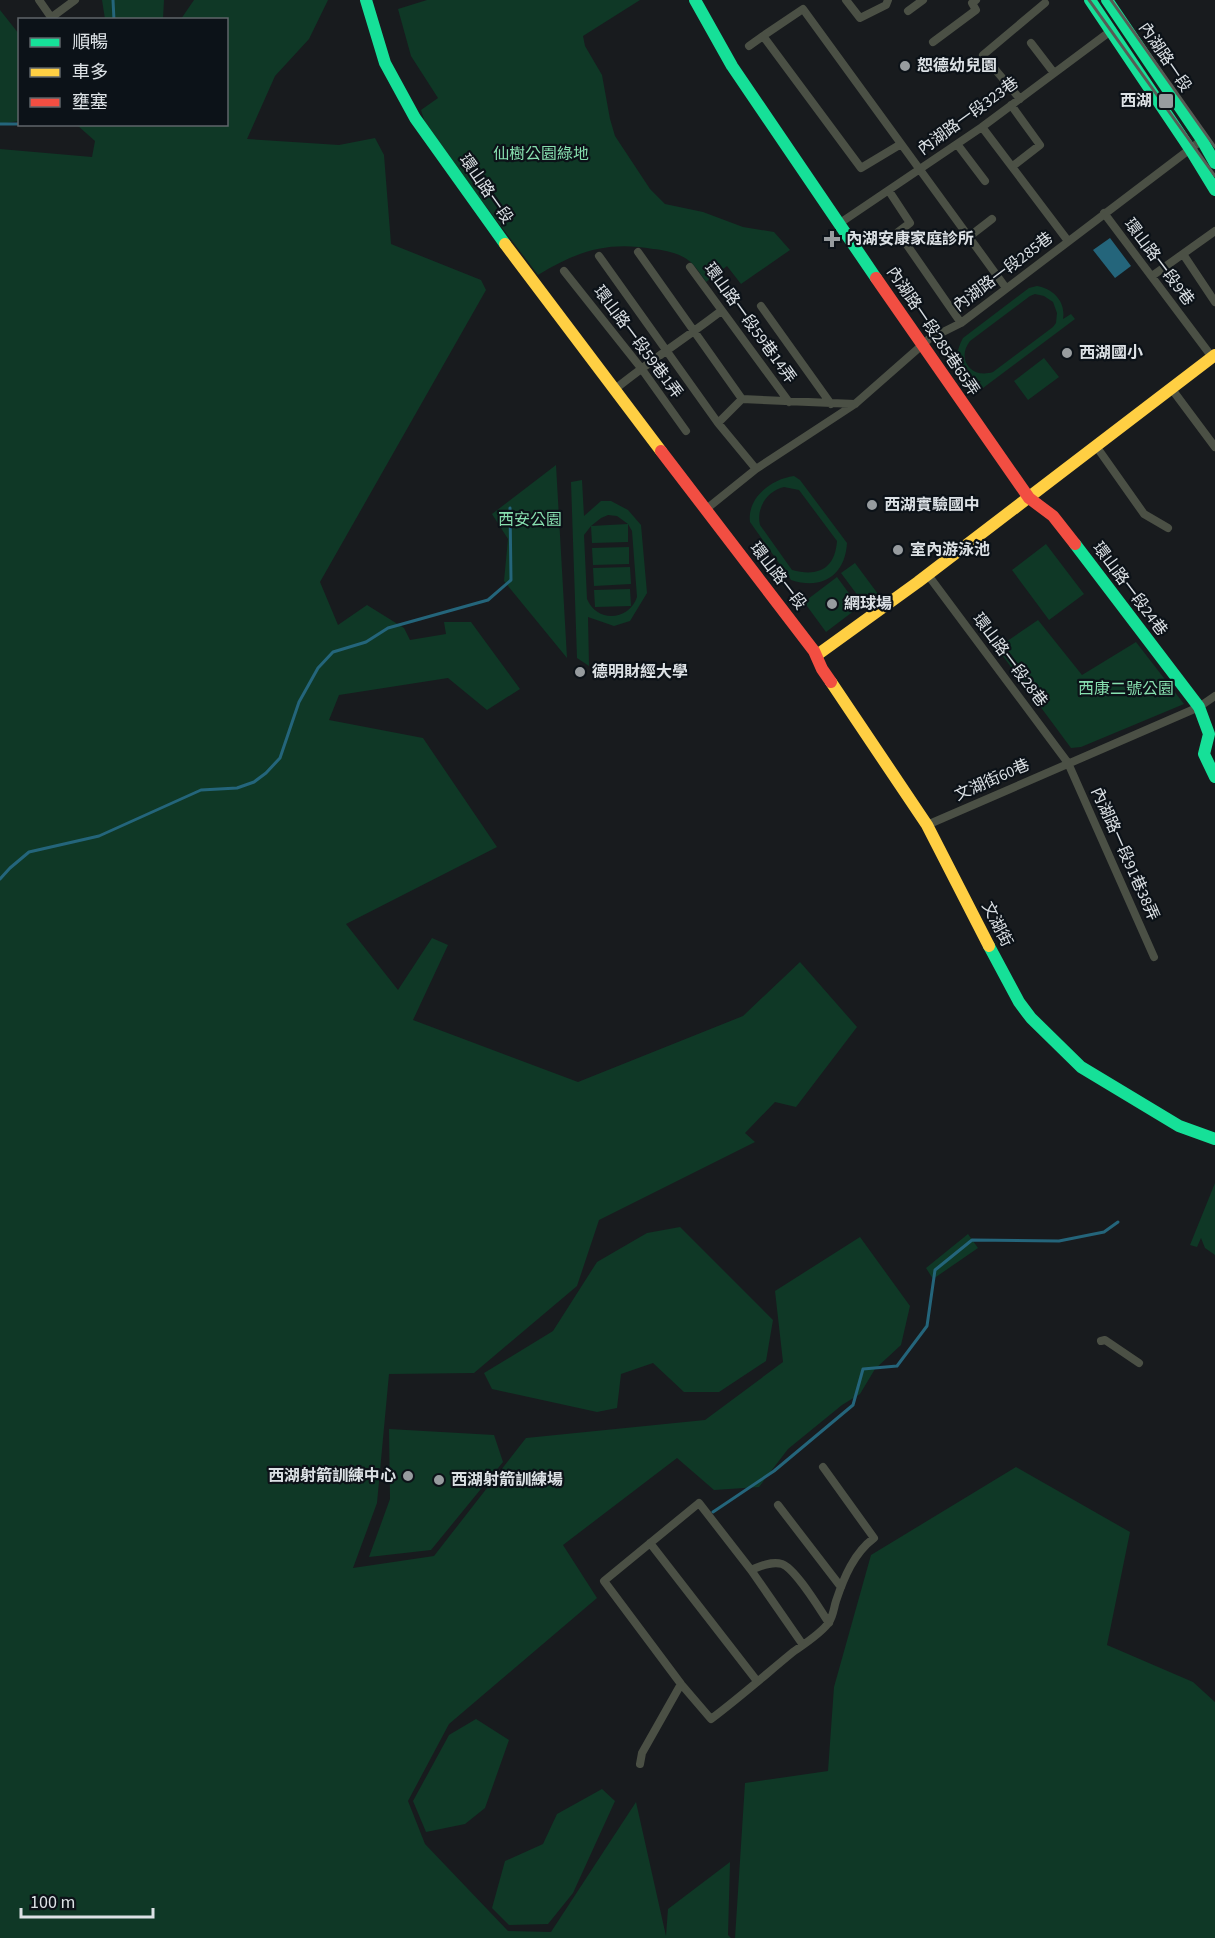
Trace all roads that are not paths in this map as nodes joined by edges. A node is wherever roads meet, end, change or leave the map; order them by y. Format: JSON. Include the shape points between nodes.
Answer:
{"nodes":[{"id":1,"x":39,"y":0,"type":"edge"},
{"id":2,"x":75,"y":0,"type":"edge"},
{"id":3,"x":366,"y":0,"type":"edge"},
{"id":4,"x":695,"y":0,"type":"edge"},
{"id":5,"x":846,"y":0,"type":"edge"},
{"id":6,"x":888,"y":0,"type":"edge"},
{"id":7,"x":923,"y":0,"type":"edge"},
{"id":8,"x":976,"y":0,"type":"edge"},
{"id":9,"x":1090,"y":0,"type":"edge"},
{"id":10,"x":1107,"y":0,"type":"edge"},
{"id":11,"x":1045,"y":3,"type":"dead end"},
{"id":12,"x":908,"y":11,"type":"dead end"},
{"id":13,"x":52,"y":18,"type":"edge"},
{"id":14,"x":1112,"y":30,"type":"junction"},
{"id":15,"x":763,"y":36,"type":"junction"},
{"id":16,"x":933,"y":42,"type":"dead end"},
{"id":17,"x":1031,"y":43,"type":"dead end"},
{"id":18,"x":749,"y":46,"type":"dead end"},
{"id":19,"x":1054,"y":73,"type":"junction"},
{"id":20,"x":1020,"y":99,"type":"junction"},
{"id":21,"x":1011,"y":105,"type":"junction"},
{"id":22,"x":982,"y":127,"type":"junction"},
{"id":23,"x":1202,"y":140,"type":"junction"},
{"id":24,"x":901,"y":144,"type":"junction"},
{"id":25,"x":957,"y":144,"type":"junction"},
{"id":26,"x":1190,"y":149,"type":"junction"},
{"id":27,"x":1215,"y":163,"type":"edge"},
{"id":28,"x":1013,"y":166,"type":"junction"},
{"id":29,"x":921,"y":170,"type":"junction"},
{"id":30,"x":985,"y":181,"type":"dead end"},
{"id":31,"x":1215,"y":190,"type":"edge"},
{"id":32,"x":888,"y":191,"type":"junction"},
{"id":33,"x":1104,"y":213,"type":"junction"},
{"id":34,"x":992,"y":219,"type":"dead end"},
{"id":35,"x":840,"y":223,"type":"junction"},
{"id":36,"x":1215,"y":231,"type":"edge"},
{"id":37,"x":970,"y":236,"type":"junction"},
{"id":38,"x":1068,"y":242,"type":"junction"},
{"id":39,"x":638,"y":252,"type":"dead end"},
{"id":40,"x":1183,"y":254,"type":"junction"},
{"id":41,"x":599,"y":256,"type":"dead end"},
{"id":42,"x":690,"y":267,"type":"dead end"},
{"id":43,"x":564,"y":271,"type":"dead end"},
{"id":44,"x":1152,"y":276,"type":"junction"},
{"id":45,"x":1006,"y":288,"type":"junction"},
{"id":46,"x":1215,"y":303,"type":"edge"},
{"id":47,"x":761,"y":306,"type":"dead end"},
{"id":48,"x":722,"y":311,"type":"junction"},
{"id":49,"x":961,"y":323,"type":"junction"},
{"id":50,"x":694,"y":332,"type":"junction"},
{"id":51,"x":921,"y":346,"type":"junction"},
{"id":52,"x":668,"y":351,"type":"junction"},
{"id":53,"x":1213,"y":356,"type":"edge"},
{"id":54,"x":641,"y":368,"type":"junction"},
{"id":55,"x":1172,"y":388,"type":"junction"},
{"id":56,"x":614,"y":390,"type":"junction"},
{"id":57,"x":742,"y":399,"type":"junction"},
{"id":58,"x":789,"y":402,"type":"junction"},
{"id":59,"x":831,"y":404,"type":"junction"},
{"id":60,"x":855,"y":404,"type":"junction"},
{"id":61,"x":718,"y":423,"type":"junction"},
{"id":62,"x":686,"y":431,"type":"dead end"},
{"id":63,"x":1096,"y":446,"type":"junction"},
{"id":64,"x":1215,"y":447,"type":"edge"},
{"id":65,"x":756,"y":469,"type":"junction"},
{"id":66,"x":1029,"y":498,"type":"junction"},
{"id":67,"x":705,"y":510,"type":"junction"},
{"id":68,"x":1168,"y":528,"type":"dead end"},
{"id":69,"x":928,"y":574,"type":"junction"},
{"id":70,"x":817,"y":655,"type":"junction"},
{"id":71,"x":1215,"y":696,"type":"edge"},
{"id":72,"x":1199,"y":707,"type":"junction"},
{"id":73,"x":1068,"y":763,"type":"junction"},
{"id":74,"x":1215,"y":777,"type":"edge"},
{"id":75,"x":927,"y":825,"type":"junction"},
{"id":76,"x":1154,"y":957,"type":"dead end"},
{"id":77,"x":1215,"y":1139,"type":"edge"},
{"id":78,"x":1101,"y":1341,"type":"dead end"},
{"id":79,"x":1139,"y":1363,"type":"dead end"},
{"id":80,"x":823,"y":1467,"type":"dead end"},
{"id":81,"x":778,"y":1505,"type":"dead end"},
{"id":82,"x":650,"y":1543,"type":"junction"},
{"id":83,"x":751,"y":1570,"type":"junction"},
{"id":84,"x":841,"y":1587,"type":"junction"},
{"id":85,"x":829,"y":1623,"type":"junction"},
{"id":86,"x":803,"y":1645,"type":"junction"},
{"id":87,"x":757,"y":1681,"type":"junction"},
{"id":88,"x":681,"y":1684,"type":"junction"},
{"id":89,"x":640,"y":1764,"type":"dead end"}],
"edges":[{"from":1,"to":13,"type":"street"},
{"from":2,"to":13,"type":"street"},
{"from":3,"to":56,"type":"street","name":"環山路一段","via":[[385,63],[415,118]]},
{"from":4,"to":35,"type":"street","name":"內湖路一段285巷65弄","via":[[732,66]]},
{"from":5,"to":6,"type":"street","via":[[860,18],[886,5]]},
{"from":7,"to":12,"type":"street"},
{"from":8,"to":16,"type":"street","via":[[972,3],[975,10]]},
{"from":9,"to":14,"type":"street","name":"內湖路一段"},
{"from":10,"to":23,"type":"street","name":"內湖路一段"},
{"from":11,"to":20,"type":"street","via":[[983,56]]},
{"from":14,"to":19,"type":"street","name":"內湖路一段323巷"},
{"from":14,"to":26,"type":"street","name":"內湖路一段"},
{"from":15,"to":18,"type":"street"},
{"from":15,"to":24,"type":"street","via":[[861,168]]},
{"from":15,"to":24,"type":"street","via":[[803,9]]},
{"from":17,"to":19,"type":"street"},
{"from":19,"to":20,"type":"street","name":"內湖路一段323巷"},
{"from":20,"to":21,"type":"street","name":"內湖路一段323巷"},
{"from":21,"to":22,"type":"street","name":"內湖路一段323巷"},
{"from":21,"to":28,"type":"street","via":[[1040,145]]},
{"from":22,"to":25,"type":"street","name":"內湖路一段323巷"},
{"from":22,"to":28,"type":"street"},
{"from":23,"to":26,"type":"street","name":"內湖路一段285巷"},
{"from":23,"to":27,"type":"street","name":"內湖路一段"},
{"from":24,"to":29,"type":"street"},
{"from":25,"to":29,"type":"street","name":"內湖路一段323巷"},
{"from":25,"to":30,"type":"street"},
{"from":26,"to":31,"type":"street","name":"內湖路一段"},
{"from":26,"to":33,"type":"street","name":"內湖路一段285巷"},
{"from":28,"to":38,"type":"street"},
{"from":29,"to":32,"type":"street","name":"內湖路一段323巷"},
{"from":29,"to":37,"type":"street"},
{"from":32,"to":35,"type":"street","name":"內湖路一段323巷"},
{"from":32,"to":49,"type":"street","via":[[910,223],[898,232]]},
{"from":33,"to":38,"type":"street","name":"內湖路一段285巷"},
{"from":33,"to":44,"type":"street","name":"環山路一段9巷"},
{"from":34,"to":37,"type":"street"},
{"from":35,"to":51,"type":"street","name":"內湖路一段285巷65弄"},
{"from":36,"to":40,"type":"street"},
{"from":37,"to":45,"type":"street"},
{"from":38,"to":45,"type":"street","name":"內湖路一段285巷"},
{"from":39,"to":50,"type":"street"},
{"from":40,"to":44,"type":"street"},
{"from":40,"to":46,"type":"street"},
{"from":41,"to":52,"type":"street"},
{"from":42,"to":48,"type":"street","name":"環山路一段59巷14弄"},
{"from":43,"to":54,"type":"street","name":"環山路一段59巷1弄"},
{"from":44,"to":53,"type":"street","name":"環山路一段9巷"},
{"from":45,"to":49,"type":"street","name":"內湖路一段285巷"},
{"from":47,"to":59,"type":"street"},
{"from":48,"to":50,"type":"street"},
{"from":48,"to":58,"type":"street","name":"環山路一段59巷14弄"},
{"from":49,"to":51,"type":"street","name":"內湖路一段285巷"},
{"from":50,"to":52,"type":"street"},
{"from":50,"to":57,"type":"street"},
{"from":51,"to":60,"type":"street","name":"內湖路一段285巷"},
{"from":51,"to":66,"type":"street","name":"內湖路一段285巷65弄"},
{"from":52,"to":54,"type":"street"},
{"from":52,"to":61,"type":"street"},
{"from":53,"to":55,"type":"street"},
{"from":54,"to":56,"type":"street"},
{"from":54,"to":62,"type":"street","name":"環山路一段59巷1弄"},
{"from":55,"to":63,"type":"street"},
{"from":55,"to":64,"type":"street"},
{"from":56,"to":67,"type":"street","name":"環山路一段"},
{"from":57,"to":58,"type":"street"},
{"from":57,"to":61,"type":"street"},
{"from":58,"to":59,"type":"street","name":"環山路一段59巷14弄"},
{"from":59,"to":60,"type":"street","name":"環山路一段59巷14弄"},
{"from":60,"to":65,"type":"street","name":"內湖路一段285巷"},
{"from":61,"to":65,"type":"street"},
{"from":63,"to":66,"type":"street"},
{"from":63,"to":68,"type":"street","via":[[1144,514]]},
{"from":65,"to":67,"type":"street","name":"內湖路一段285巷"},
{"from":66,"to":69,"type":"street"},
{"from":66,"to":72,"type":"street","name":"環山路一段24巷","via":[[1053,516]]},
{"from":67,"to":70,"type":"street","name":"環山路一段"},
{"from":69,"to":70,"type":"street"},
{"from":69,"to":73,"type":"street","name":"環山路一段28巷"},
{"from":70,"to":75,"type":"street","name":"文湖街","via":[[822,669]]},
{"from":71,"to":72,"type":"street","name":"文湖街60巷"},
{"from":72,"to":73,"type":"street","name":"文湖街60巷"},
{"from":72,"to":74,"type":"street","name":"環山路一段24巷","via":[[1209,734],[1204,754]]},
{"from":73,"to":75,"type":"street","name":"文湖街60巷"},
{"from":73,"to":76,"type":"street","name":"內湖路一段91巷38弄"},
{"from":75,"to":77,"type":"street","name":"文湖街","via":[[1031,1018],[1081,1067],[1179,1126]]},
{"from":78,"to":79,"type":"street"},
{"from":80,"to":84,"type":"street","via":[[874,1538],[861,1548]]},
{"from":81,"to":84,"type":"street"},
{"from":82,"to":83,"type":"street","via":[[699,1503]]},
{"from":82,"to":87,"type":"street"},
{"from":82,"to":88,"type":"street","via":[[604,1581]]},
{"from":83,"to":85,"type":"street","via":[[781,1564],[789,1568]]},
{"from":83,"to":86,"type":"street"},
{"from":84,"to":85,"type":"street"},
{"from":85,"to":86,"type":"street"},
{"from":86,"to":87,"type":"street"},
{"from":87,"to":88,"type":"street","via":[[711,1719]]},
{"from":88,"to":89,"type":"street","via":[[642,1753]]}]}
